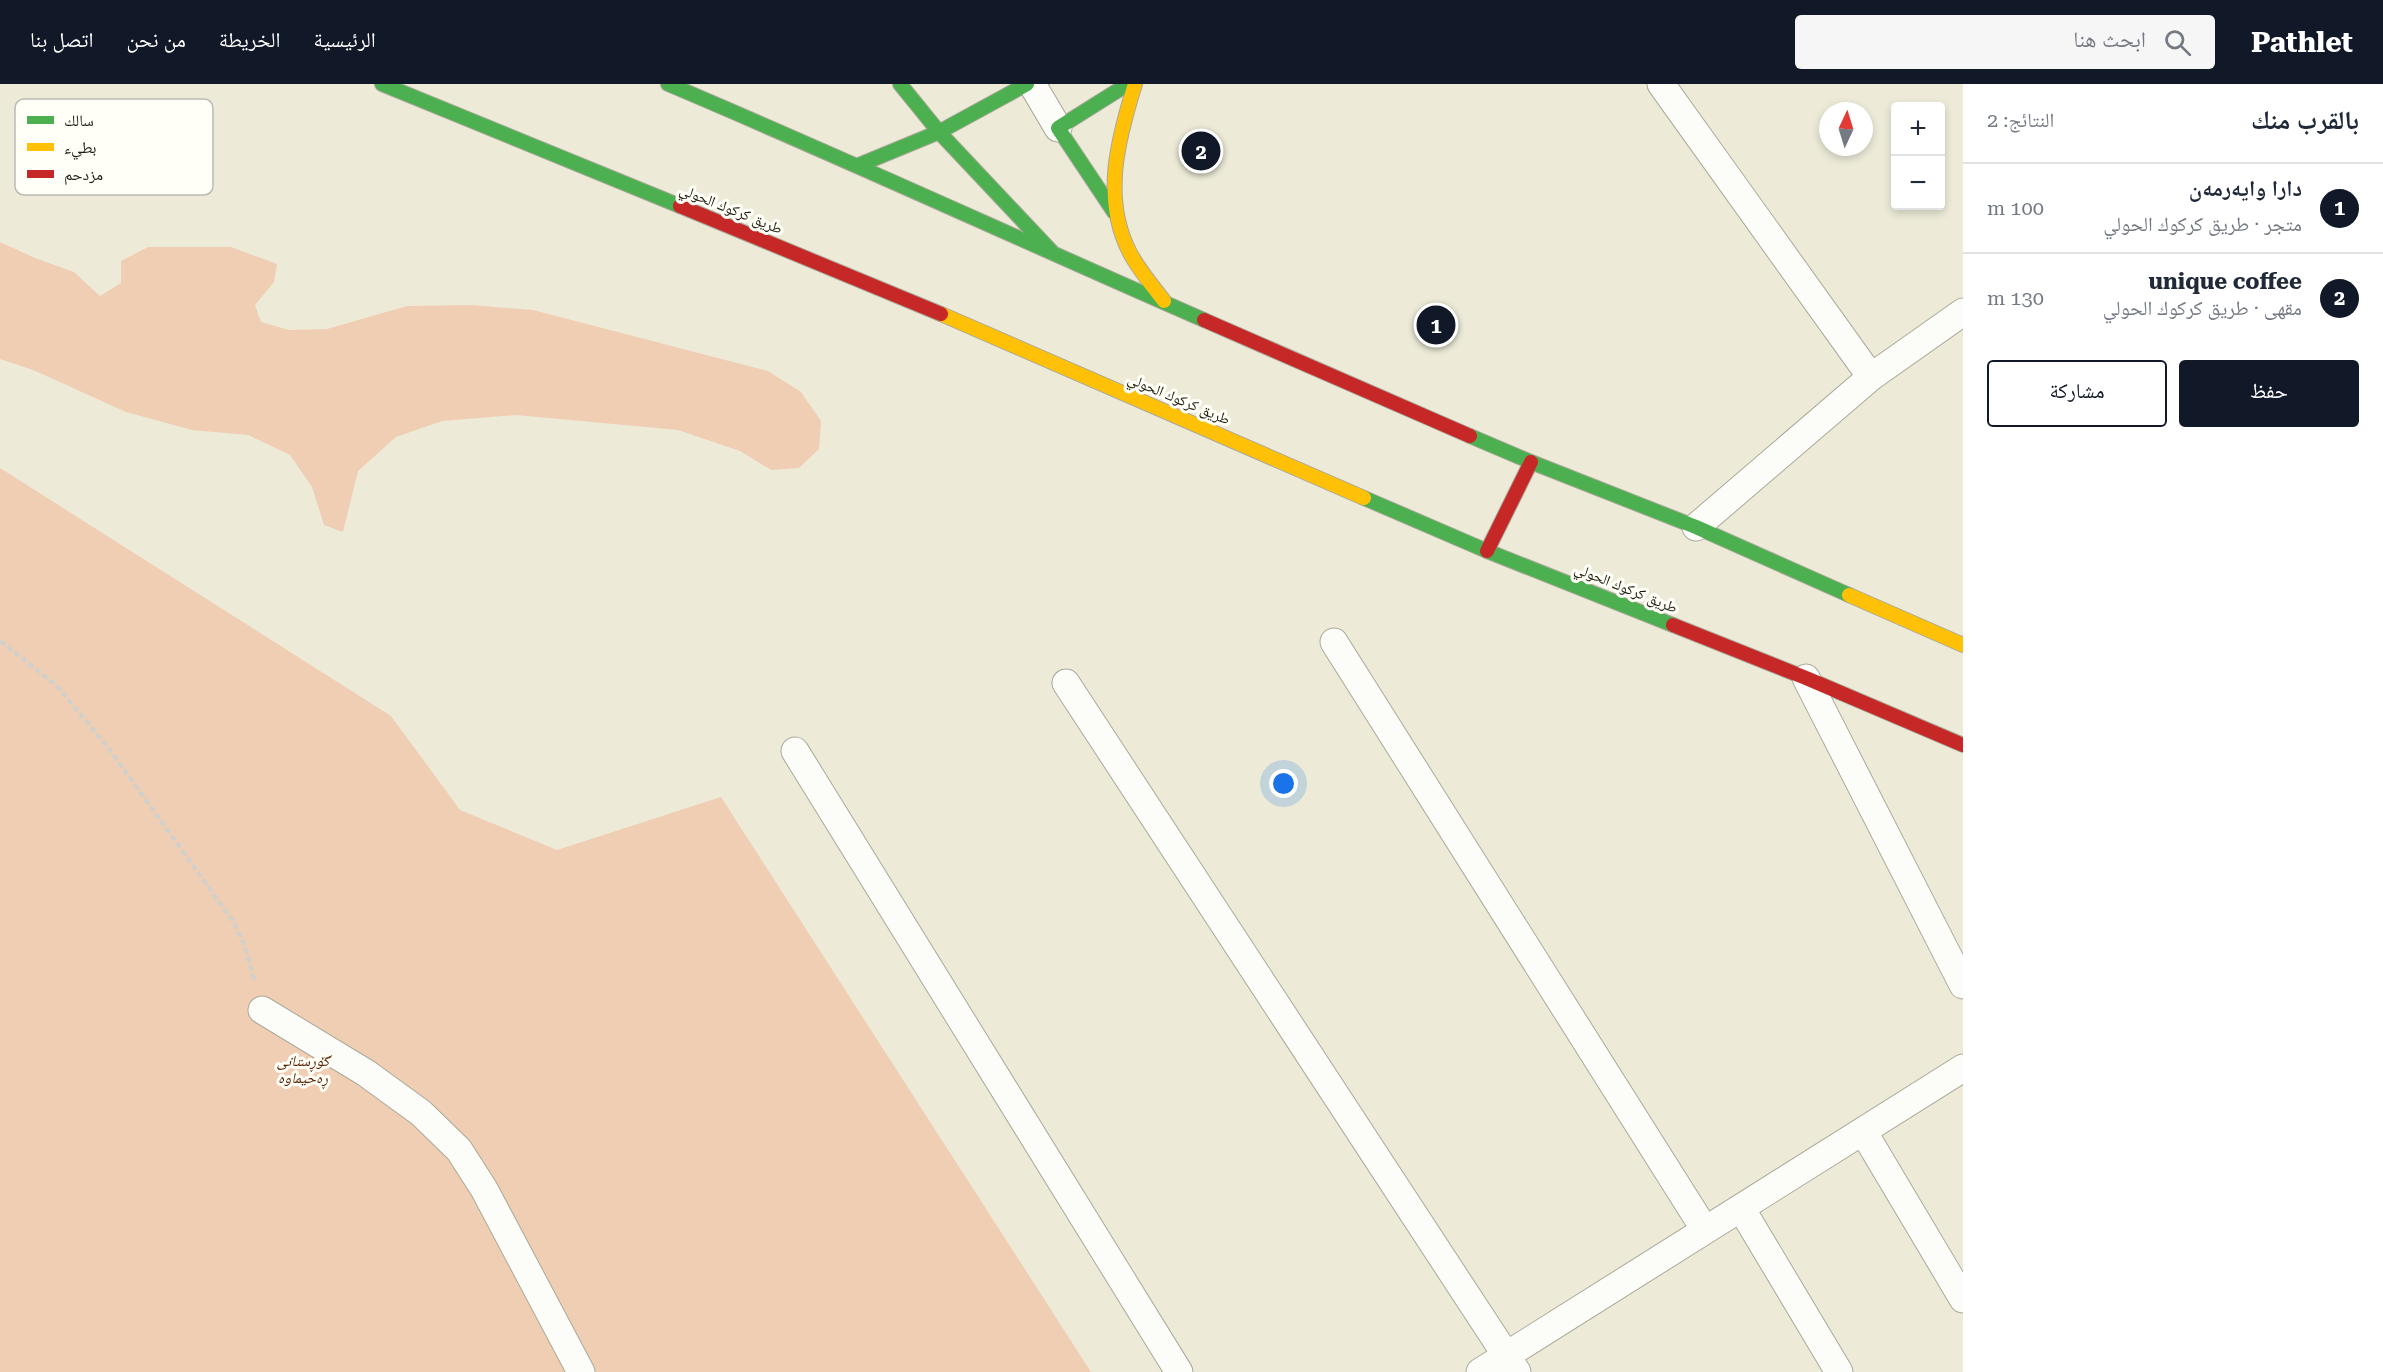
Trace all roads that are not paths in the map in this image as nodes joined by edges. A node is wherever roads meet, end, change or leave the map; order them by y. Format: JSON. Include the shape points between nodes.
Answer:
{"nodes":[{"id":1,"x":382,"y":84,"type":"edge"},
{"id":2,"x":668,"y":84,"type":"edge"},
{"id":3,"x":900,"y":84,"type":"edge"},
{"id":4,"x":1027,"y":84,"type":"edge"},
{"id":5,"x":1032,"y":84,"type":"edge"},
{"id":6,"x":1128,"y":84,"type":"edge"},
{"id":7,"x":1135,"y":84,"type":"edge"},
{"id":8,"x":1661,"y":84,"type":"edge"},
{"id":9,"x":1058,"y":129,"type":"junction"},
{"id":10,"x":939,"y":132,"type":"junction"},
{"id":11,"x":859,"y":165,"type":"junction"},
{"id":12,"x":1114,"y":212,"type":"junction"},
{"id":13,"x":1053,"y":253,"type":"junction"},
{"id":14,"x":1164,"y":301,"type":"junction"},
{"id":15,"x":1963,"y":312,"type":"edge"},
{"id":16,"x":1871,"y":377,"type":"junction"},
{"id":17,"x":1531,"y":462,"type":"junction"},
{"id":18,"x":1696,"y":527,"type":"junction"},
{"id":19,"x":1487,"y":551,"type":"junction"},
{"id":20,"x":1334,"y":642,"type":"dead end"},
{"id":21,"x":1963,"y":645,"type":"edge"},
{"id":22,"x":1806,"y":678,"type":"junction"},
{"id":23,"x":1066,"y":683,"type":"dead end"},
{"id":24,"x":1963,"y":745,"type":"edge"},
{"id":25,"x":795,"y":751,"type":"dead end"},
{"id":26,"x":1963,"y":985,"type":"edge"},
{"id":27,"x":262,"y":1010,"type":"road end"},
{"id":28,"x":1963,"y":1068,"type":"edge"},
{"id":29,"x":1863,"y":1131,"type":"junction"},
{"id":30,"x":1741,"y":1208,"type":"junction"},
{"id":31,"x":1705,"y":1230,"type":"junction"},
{"id":32,"x":1963,"y":1299,"type":"edge"},
{"id":33,"x":1512,"y":1364,"type":"edge"},
{"id":34,"x":581,"y":1372,"type":"edge"},
{"id":35,"x":1179,"y":1372,"type":"edge"},
{"id":36,"x":1480,"y":1372,"type":"edge"},
{"id":37,"x":1839,"y":1372,"type":"edge"}],
"edges":[{"from":1,"to":19,"type":"main road","name":"طريق كركوك الحولي","via":[[883,289]]},
{"from":2,"to":11,"type":"main road"},
{"from":3,"to":10,"type":"main road"},
{"from":4,"to":10,"type":"main road"},
{"from":5,"to":9,"type":"street"},
{"from":6,"to":9,"type":"main road"},
{"from":7,"to":12,"type":"main road","via":[[1114,171]]},
{"from":8,"to":16,"type":"street"},
{"from":9,"to":12,"type":"main road"},
{"from":10,"to":11,"type":"main road"},
{"from":10,"to":13,"type":"main road"},
{"from":11,"to":13,"type":"main road"},
{"from":12,"to":14,"type":"main road","via":[[1129,251]]},
{"from":13,"to":14,"type":"main road"},
{"from":14,"to":17,"type":"main road"},
{"from":15,"to":16,"type":"street"},
{"from":16,"to":18,"type":"street"},
{"from":17,"to":18,"type":"main road"},
{"from":17,"to":19,"type":"main road"},
{"from":18,"to":21,"type":"main road"},
{"from":19,"to":22,"type":"main road","name":"طريق كركوك الحولي"},
{"from":20,"to":31,"type":"street"},
{"from":22,"to":24,"type":"main road","name":"طريق كركوك الحولي"},
{"from":22,"to":26,"type":"street"},
{"from":23,"to":33,"type":"street"},
{"from":25,"to":35,"type":"street"},
{"from":27,"to":34,"type":"street","via":[[366,1073],[421,1113],[459,1150],[484,1189]]},
{"from":28,"to":29,"type":"street"},
{"from":29,"to":30,"type":"street"},
{"from":29,"to":32,"type":"street"},
{"from":30,"to":31,"type":"street"},
{"from":30,"to":37,"type":"street"},
{"from":31,"to":33,"type":"street"},
{"from":33,"to":36,"type":"street"}]}
